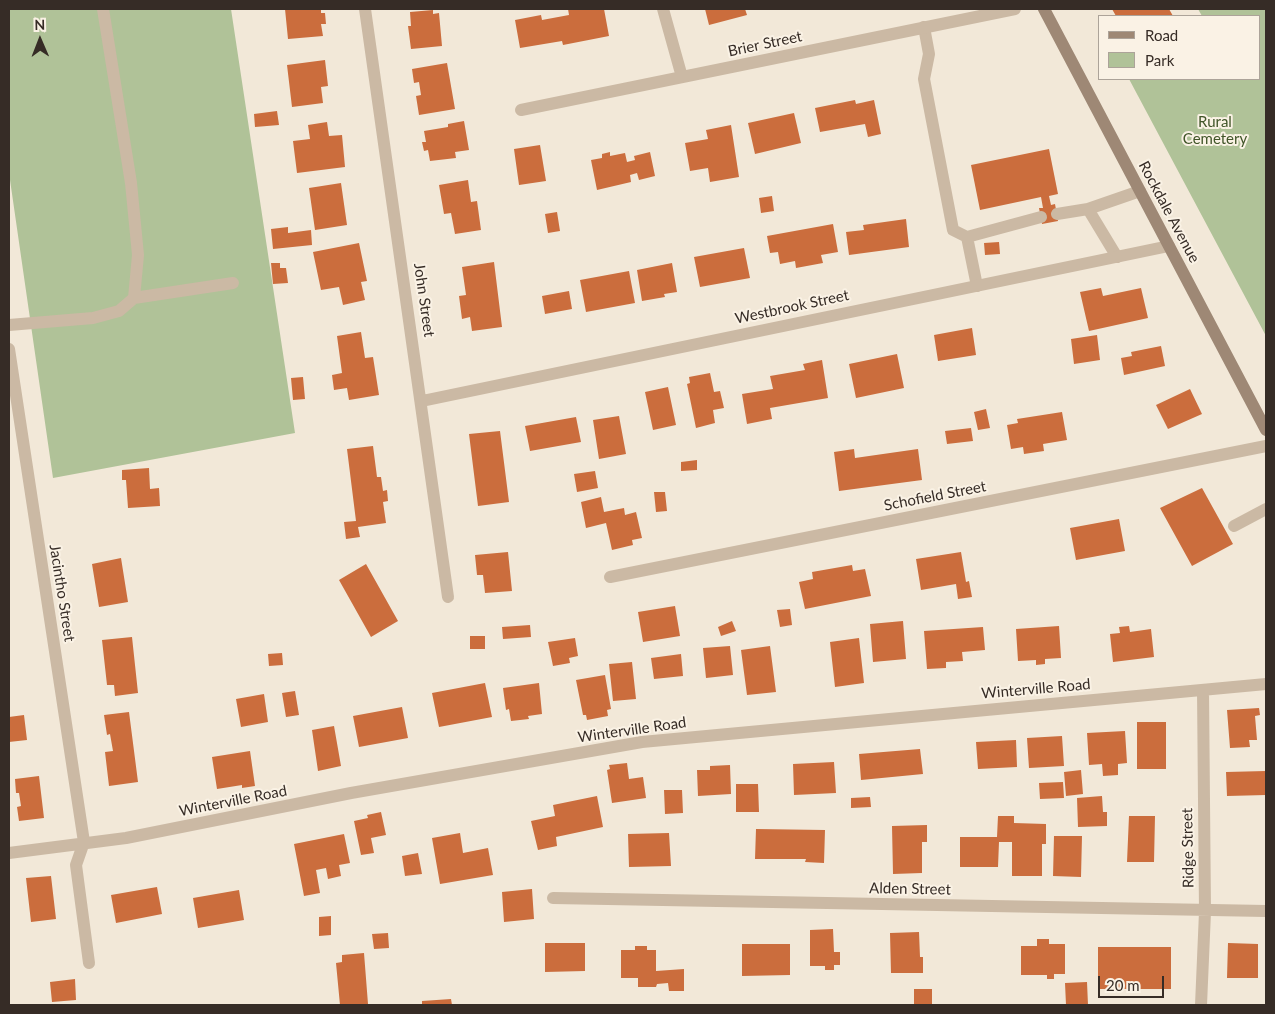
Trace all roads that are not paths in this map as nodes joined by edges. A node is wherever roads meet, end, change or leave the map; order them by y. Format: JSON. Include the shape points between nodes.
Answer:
{"nodes":[{"id":1,"x":103,"y":9,"type":"edge"},
{"id":2,"x":365,"y":9,"type":"edge"},
{"id":3,"x":663,"y":9,"type":"edge"},
{"id":4,"x":1015,"y":9,"type":"edge"},
{"id":5,"x":1044,"y":9,"type":"edge"},
{"id":6,"x":924,"y":27,"type":"junction"},
{"id":7,"x":682,"y":77,"type":"junction"},
{"id":8,"x":521,"y":110,"type":"dead end"},
{"id":9,"x":1140,"y":191,"type":"junction"},
{"id":10,"x":1088,"y":209,"type":"junction"},
{"id":11,"x":1057,"y":214,"type":"dead end"},
{"id":12,"x":1040,"y":217,"type":"dead end"},
{"id":13,"x":967,"y":237,"type":"junction"},
{"id":14,"x":1169,"y":246,"type":"junction"},
{"id":15,"x":1117,"y":256,"type":"junction"},
{"id":16,"x":233,"y":283,"type":"dead end"},
{"id":17,"x":978,"y":286,"type":"junction"},
{"id":18,"x":134,"y":298,"type":"junction"},
{"id":19,"x":9,"y":325,"type":"edge"},
{"id":20,"x":9,"y":349,"type":"edge"},
{"id":21,"x":422,"y":400,"type":"junction"},
{"id":22,"x":1266,"y":430,"type":"edge"},
{"id":23,"x":1266,"y":446,"type":"edge"},
{"id":24,"x":1266,"y":509,"type":"edge"},
{"id":25,"x":1234,"y":526,"type":"dead end"},
{"id":26,"x":610,"y":577,"type":"dead end"},
{"id":27,"x":448,"y":596,"type":"dead end"},
{"id":28,"x":1266,"y":684,"type":"edge"},
{"id":29,"x":1203,"y":690,"type":"junction"},
{"id":30,"x":84,"y":842,"type":"junction"},
{"id":31,"x":9,"y":853,"type":"edge"},
{"id":32,"x":553,"y":898,"type":"dead end"},
{"id":33,"x":1266,"y":911,"type":"edge"},
{"id":34,"x":1205,"y":912,"type":"junction"},
{"id":35,"x":89,"y":962,"type":"dead end"},
{"id":36,"x":1201,"y":1005,"type":"edge"}],
"edges":[{"from":1,"to":18,"type":"street","via":[[131,182],[138,255]]},
{"from":2,"to":21,"type":"street","name":"John Street"},
{"from":3,"to":7,"type":"street"},
{"from":4,"to":6,"type":"street","name":"Brier Street"},
{"from":5,"to":9,"type":"main road","name":"Rockdale Avenue"},
{"from":6,"to":7,"type":"street","name":"Brier Street"},
{"from":6,"to":13,"type":"street","via":[[929,54],[924,79],[953,230]]},
{"from":7,"to":8,"type":"street","name":"Brier Street"},
{"from":9,"to":10,"type":"street"},
{"from":9,"to":14,"type":"main road","name":"Rockdale Avenue"},
{"from":10,"to":11,"type":"street"},
{"from":10,"to":15,"type":"street"},
{"from":12,"to":13,"type":"street"},
{"from":13,"to":17,"type":"street"},
{"from":14,"to":15,"type":"street","name":"Westbrook Street"},
{"from":14,"to":22,"type":"main road","name":"Rockdale Avenue"},
{"from":15,"to":17,"type":"street","name":"Westbrook Street"},
{"from":16,"to":18,"type":"street"},
{"from":17,"to":21,"type":"street","name":"Westbrook Street"},
{"from":18,"to":19,"type":"street","via":[[119,311],[94,318]]},
{"from":20,"to":30,"type":"street","name":"Jacintho Street"},
{"from":21,"to":27,"type":"street","name":"John Street"},
{"from":23,"to":26,"type":"street","name":"Schofield Street"},
{"from":24,"to":25,"type":"street"},
{"from":28,"to":29,"type":"street","name":"Winterville Road"},
{"from":29,"to":30,"type":"street","name":"Winterville Road","via":[[642,742],[351,793],[189,827]]},
{"from":29,"to":34,"type":"street","name":"Ridge Street"},
{"from":30,"to":31,"type":"street","name":"Winterville Road"},
{"from":30,"to":35,"type":"street","via":[[76,865]]},
{"from":32,"to":34,"type":"street","name":"Alden Street"},
{"from":33,"to":34,"type":"street","name":"Alden Street"},
{"from":34,"to":36,"type":"street","name":"Ridge Street"}]}
